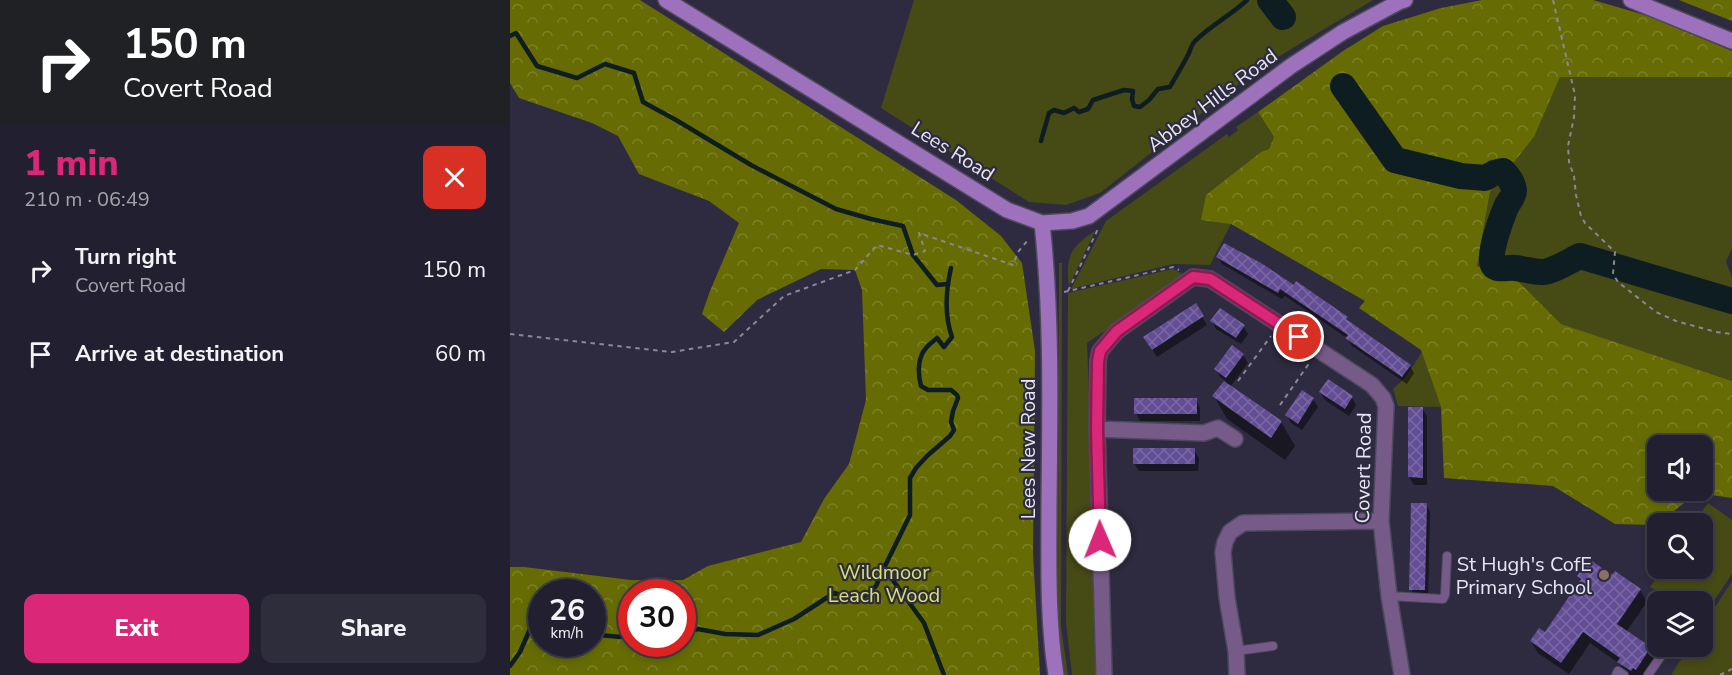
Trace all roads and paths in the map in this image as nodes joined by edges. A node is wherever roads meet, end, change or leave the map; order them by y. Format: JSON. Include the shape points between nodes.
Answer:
{"nodes":[{"id":1,"x":666,"y":0,"type":"edge"},
{"id":2,"x":1405,"y":0,"type":"edge"},
{"id":3,"x":1553,"y":0,"type":"edge"},
{"id":4,"x":1631,"y":0,"type":"edge"},
{"id":5,"x":1732,"y":41,"type":"edge"},
{"id":6,"x":1042,"y":223,"type":"junction"},
{"id":7,"x":1098,"y":228,"type":"dead end"},
{"id":8,"x":1193,"y":277,"type":"junction"},
{"id":9,"x":1279,"y":324,"type":"junction"},
{"id":10,"x":510,"y":334,"type":"edge"},
{"id":11,"x":1732,"y":334,"type":"edge"},
{"id":12,"x":1319,"y":350,"type":"junction"},
{"id":13,"x":1238,"y":381,"type":"dead end"},
{"id":14,"x":1280,"y":405,"type":"dead end"},
{"id":15,"x":1097,"y":429,"type":"junction"},
{"id":16,"x":1234,"y":438,"type":"dead end"},
{"id":17,"x":1381,"y":521,"type":"junction"},
{"id":18,"x":1447,"y":556,"type":"dead end"},
{"id":19,"x":1389,"y":596,"type":"junction"},
{"id":20,"x":1273,"y":646,"type":"dead end"},
{"id":21,"x":1236,"y":651,"type":"junction"},
{"id":22,"x":1660,"y":657,"type":"edge"},
{"id":23,"x":1732,"y":669,"type":"edge"},
{"id":24,"x":1056,"y":675,"type":"edge"},
{"id":25,"x":1104,"y":675,"type":"edge"},
{"id":26,"x":1237,"y":675,"type":"edge"},
{"id":27,"x":1402,"y":675,"type":"edge"},
{"id":28,"x":1616,"y":675,"type":"edge"},
{"id":29,"x":1624,"y":675,"type":"edge"},
{"id":30,"x":1648,"y":675,"type":"edge"},
{"id":31,"x":1720,"y":675,"type":"edge"}],
"edges":[{"from":1,"to":6,"type":"main road","name":"Lees Road","via":[[1007,210]]},
{"from":2,"to":6,"type":"main road","name":"Abbey Hills Road","via":[[1343,32],[1291,66],[1089,216]]},
{"from":3,"to":11,"type":"path","via":[[1575,95],[1568,146],[1581,216],[1615,252],[1613,274],[1618,282],[1656,312],[1676,321]]},
{"from":4,"to":5,"type":"main road"},
{"from":6,"to":10,"type":"path","via":[[1018,252],[1013,265],[919,233],[925,251],[914,255],[878,245],[855,270],[784,296],[734,342],[672,352]]},
{"from":6,"to":24,"type":"main road","name":"Lees New Road","via":[[1050,386],[1051,638]]},
{"from":7,"to":8,"type":"path","via":[[1066,292],[1173,267]]},
{"from":8,"to":9,"type":"street","name":"Covert Road","via":[[1210,279]]},
{"from":8,"to":15,"type":"street","via":[[1117,331],[1100,351]]},
{"from":9,"to":12,"type":"street","name":"Covert Road"},
{"from":9,"to":13,"type":"path"},
{"from":12,"to":14,"type":"path"},
{"from":12,"to":17,"type":"street","name":"Covert Road","via":[[1372,385],[1386,406]]},
{"from":15,"to":16,"type":"street","via":[[1204,433],[1218,428]]},
{"from":15,"to":25,"type":"street"},
{"from":17,"to":19,"type":"street","name":"Covert Road"},
{"from":17,"to":21,"type":"street","via":[[1243,523],[1230,532],[1223,552]]},
{"from":18,"to":19,"type":"lane","via":[[1443,599]]},
{"from":19,"to":27,"type":"street","name":"Covert Road"},
{"from":20,"to":21,"type":"lane"},
{"from":21,"to":26,"type":"street"},
{"from":22,"to":30,"type":"lane"},
{"from":23,"to":31,"type":"path"},
{"from":28,"to":29,"type":"lane","via":[[1618,671]]}]}
